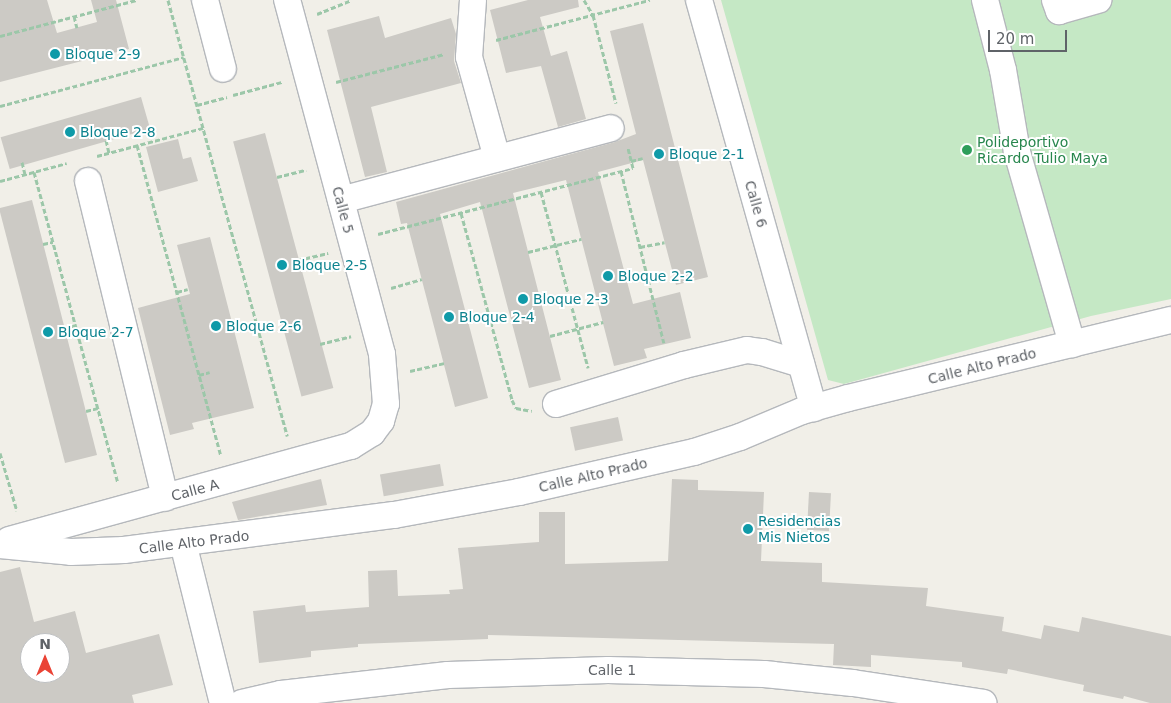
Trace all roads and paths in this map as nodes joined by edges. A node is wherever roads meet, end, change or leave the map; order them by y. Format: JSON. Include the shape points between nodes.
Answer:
{"nodes":[{"id":1,"x":136,"y":0,"type":"edge"},
{"id":2,"x":168,"y":0,"type":"edge"},
{"id":3,"x":205,"y":0,"type":"edge"},
{"id":4,"x":351,"y":0,"type":"edge"},
{"id":5,"x":473,"y":0,"type":"edge"},
{"id":6,"x":584,"y":0,"type":"edge"},
{"id":7,"x":699,"y":0,"type":"edge"},
{"id":8,"x":985,"y":0,"type":"edge"},
{"id":9,"x":1055,"y":0,"type":"edge"},
{"id":10,"x":1098,"y":0,"type":"edge"},
{"id":11,"x":290,"y":12,"type":"edge"},
{"id":12,"x":74,"y":16,"type":"junction"},
{"id":13,"x":76,"y":28,"type":"dead end"},
{"id":14,"x":0,"y":36,"type":"edge"},
{"id":15,"x":184,"y":58,"type":"junction"},
{"id":16,"x":223,"y":69,"type":"dead end"},
{"id":17,"x":307,"y":76,"type":"junction"},
{"id":18,"x":197,"y":105,"type":"junction"},
{"id":19,"x":0,"y":106,"type":"edge"},
{"id":20,"x":618,"y":126,"type":"junction"},
{"id":21,"x":203,"y":128,"type":"junction"},
{"id":22,"x":106,"y":140,"type":"dead end"},
{"id":23,"x":137,"y":145,"type":"junction"},
{"id":24,"x":109,"y":153,"type":"junction"},
{"id":25,"x":497,"y":158,"type":"junction"},
{"id":26,"x":643,"y":158,"type":"dead end"},
{"id":27,"x":631,"y":161,"type":"junction"},
{"id":28,"x":22,"y":162,"type":"dead end"},
{"id":29,"x":85,"y":166,"type":"junction"},
{"id":30,"x":621,"y":171,"type":"junction"},
{"id":31,"x":34,"y":172,"type":"junction"},
{"id":32,"x":25,"y":174,"type":"junction"},
{"id":33,"x":0,"y":181,"type":"edge"},
{"id":34,"x":541,"y":192,"type":"junction"},
{"id":35,"x":341,"y":200,"type":"junction"},
{"id":36,"x":461,"y":213,"type":"junction"},
{"id":37,"x":581,"y":239,"type":"dead end"},
{"id":38,"x":352,"y":241,"type":"junction"},
{"id":39,"x":53,"y":242,"type":"junction"},
{"id":40,"x":665,"y":242,"type":"dead end"},
{"id":41,"x":43,"y":244,"type":"dead end"},
{"id":42,"x":555,"y":245,"type":"junction"},
{"id":43,"x":640,"y":247,"type":"junction"},
{"id":44,"x":528,"y":252,"type":"dead end"},
{"id":45,"x":188,"y":289,"type":"dead end"},
{"id":46,"x":177,"y":292,"type":"junction"},
{"id":47,"x":1171,"y":320,"type":"edge"},
{"id":48,"x":603,"y":322,"type":"dead end"},
{"id":49,"x":76,"y":325,"type":"junction"},
{"id":50,"x":65,"y":328,"type":"dead end"},
{"id":51,"x":578,"y":329,"type":"junction"},
{"id":52,"x":550,"y":336,"type":"dead end"},
{"id":53,"x":1072,"y":344,"type":"junction"},
{"id":54,"x":444,"y":363,"type":"dead end"},
{"id":55,"x":801,"y":364,"type":"junction"},
{"id":56,"x":670,"y":370,"type":"junction"},
{"id":57,"x":210,"y":372,"type":"dead end"},
{"id":58,"x":199,"y":375,"type":"junction"},
{"id":59,"x":386,"y":377,"type":"junction"},
{"id":60,"x":595,"y":392,"type":"junction"},
{"id":61,"x":556,"y":404,"type":"joint"},
{"id":62,"x":98,"y":408,"type":"junction"},
{"id":63,"x":814,"y":408,"type":"junction"},
{"id":64,"x":86,"y":411,"type":"dead end"},
{"id":65,"x":381,"y":421,"type":"joint"},
{"id":66,"x":0,"y":453,"type":"edge"},
{"id":67,"x":294,"y":463,"type":"junction"},
{"id":68,"x":228,"y":481,"type":"junction"},
{"id":69,"x":165,"y":498,"type":"junction"},
{"id":70,"x":125,"y":508,"type":"junction"},
{"id":71,"x":8,"y":541,"type":"edge"},
{"id":72,"x":183,"y":543,"type":"junction"},
{"id":73,"x":224,"y":703,"type":"edge"},
{"id":74,"x":242,"y":703,"type":"edge"},
{"id":75,"x":983,"y":703,"type":"edge"}],
"edges":[{"from":1,"to":12,"type":"path"},
{"from":2,"to":15,"type":"path"},
{"from":3,"to":16,"type":"street"},
{"from":4,"to":11,"type":"path"},
{"from":5,"to":25,"type":"street","via":[[470,57]]},
{"from":6,"to":20,"type":"path","via":[[594,15]]},
{"from":7,"to":55,"type":"street","name":"Calle 6"},
{"from":8,"to":53,"type":"street","via":[[1003,70],[1017,152]]},
{"from":9,"to":10,"type":"street","via":[[1059,11]]},
{"from":11,"to":17,"type":"street","name":"Calle 5"},
{"from":12,"to":13,"type":"path"},
{"from":12,"to":14,"type":"path"},
{"from":15,"to":18,"type":"path"},
{"from":15,"to":19,"type":"path"},
{"from":17,"to":18,"type":"path"},
{"from":17,"to":35,"type":"street","name":"Calle 5"},
{"from":18,"to":21,"type":"path"},
{"from":20,"to":25,"type":"street"},
{"from":20,"to":27,"type":"path"},
{"from":21,"to":23,"type":"path"},
{"from":21,"to":67,"type":"path"},
{"from":22,"to":24,"type":"path"},
{"from":23,"to":24,"type":"path"},
{"from":23,"to":46,"type":"path"},
{"from":24,"to":29,"type":"path"},
{"from":25,"to":35,"type":"street"},
{"from":26,"to":27,"type":"path"},
{"from":27,"to":30,"type":"path","via":[[633,168]]},
{"from":28,"to":32,"type":"path"},
{"from":29,"to":31,"type":"path"},
{"from":29,"to":69,"type":"street"},
{"from":30,"to":34,"type":"path"},
{"from":30,"to":43,"type":"path"},
{"from":31,"to":32,"type":"path"},
{"from":31,"to":39,"type":"path"},
{"from":32,"to":33,"type":"path"},
{"from":34,"to":36,"type":"path"},
{"from":34,"to":42,"type":"path"},
{"from":35,"to":38,"type":"street","name":"Calle 5"},
{"from":36,"to":38,"type":"path"},
{"from":36,"to":61,"type":"path","via":[[512,400],[516,408],[530,412]]},
{"from":37,"to":42,"type":"path"},
{"from":38,"to":59,"type":"street","name":"Calle 5"},
{"from":39,"to":41,"type":"path"},
{"from":39,"to":49,"type":"path"},
{"from":40,"to":43,"type":"path"},
{"from":42,"to":44,"type":"path"},
{"from":42,"to":51,"type":"path"},
{"from":43,"to":56,"type":"path"},
{"from":45,"to":46,"type":"path"},
{"from":46,"to":58,"type":"path"},
{"from":47,"to":53,"type":"street","name":"Calle Alto Prado"},
{"from":48,"to":51,"type":"path"},
{"from":49,"to":50,"type":"path"},
{"from":49,"to":62,"type":"path"},
{"from":51,"to":52,"type":"path"},
{"from":51,"to":60,"type":"path"},
{"from":53,"to":63,"type":"street","name":"Calle Alto Prado"},
{"from":54,"to":59,"type":"path"},
{"from":55,"to":56,"type":"street","via":[[747,350]]},
{"from":55,"to":63,"type":"street","name":"Calle 6"},
{"from":56,"to":60,"type":"street"},
{"from":57,"to":58,"type":"path"},
{"from":58,"to":68,"type":"path"},
{"from":59,"to":65,"type":"street","name":"Calle 5","via":[[386,404]]},
{"from":60,"to":61,"type":"street"},
{"from":62,"to":64,"type":"path"},
{"from":62,"to":70,"type":"path"},
{"from":63,"to":72,"type":"street","name":"Calle Alto Prado","via":[[694,452],[519,492],[394,516]]},
{"from":65,"to":67,"type":"street","name":"Calle A","via":[[372,432],[351,446]]},
{"from":66,"to":71,"type":"path"},
{"from":67,"to":68,"type":"street","name":"Calle A"},
{"from":68,"to":69,"type":"street","name":"Calle A"},
{"from":69,"to":70,"type":"street","name":"Calle A"},
{"from":70,"to":71,"type":"street","name":"Calle A"},
{"from":71,"to":72,"type":"street","name":"Calle Alto Prado","via":[[71,552]]},
{"from":72,"to":73,"type":"street"},
{"from":74,"to":75,"type":"street","name":"Calle 1","via":[[291,692],[439,676],[608,670],[764,674],[853,683]]}]}
